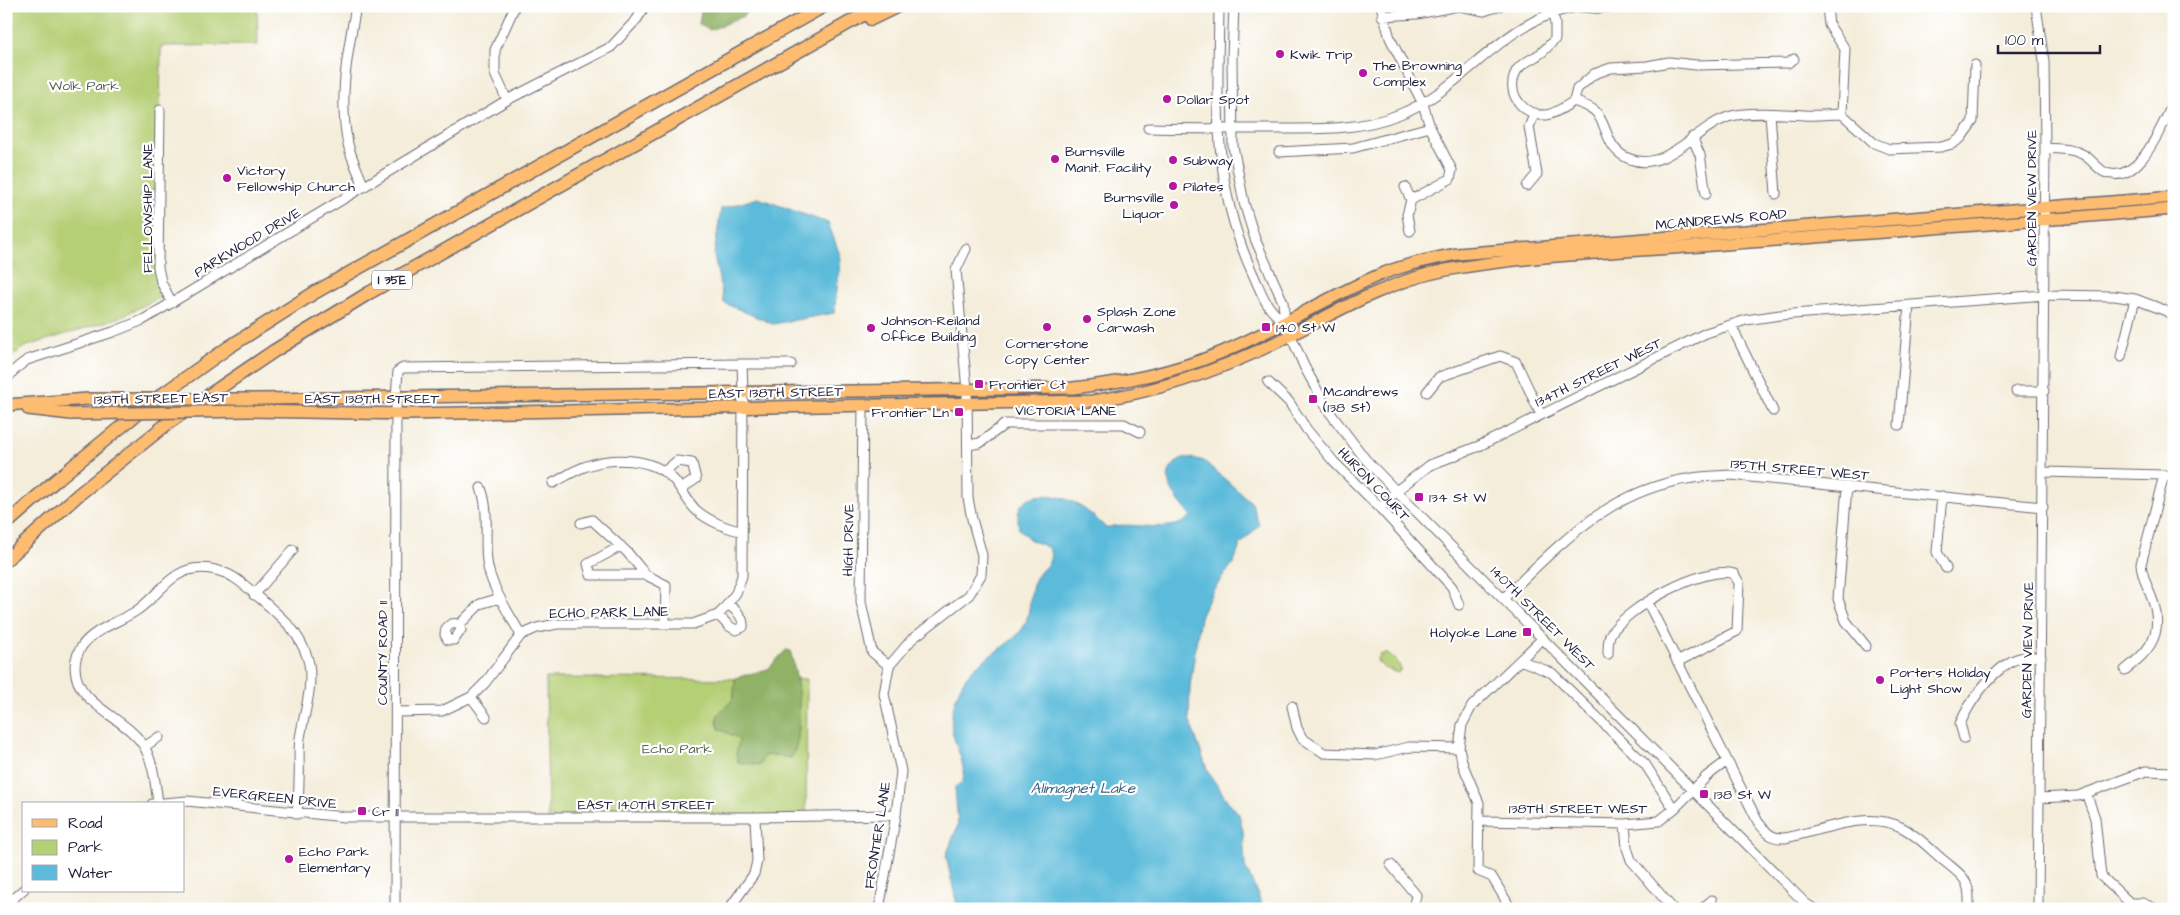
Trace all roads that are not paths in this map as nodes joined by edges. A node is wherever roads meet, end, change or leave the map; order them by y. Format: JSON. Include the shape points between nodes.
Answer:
{"nodes":[{"id":1,"x":356,"y":6,"type":"edge"},
{"id":2,"x":515,"y":6,"type":"edge"},
{"id":3,"x":645,"y":6,"type":"edge"},
{"id":4,"x":814,"y":6,"type":"edge"},
{"id":5,"x":824,"y":6,"type":"edge"},
{"id":6,"x":879,"y":6,"type":"edge"},
{"id":7,"x":898,"y":6,"type":"edge"},
{"id":8,"x":1219,"y":6,"type":"edge"},
{"id":9,"x":1234,"y":6,"type":"edge"},
{"id":10,"x":1459,"y":6,"type":"edge"},
{"id":11,"x":1499,"y":6,"type":"edge"},
{"id":12,"x":1621,"y":6,"type":"edge"},
{"id":13,"x":1827,"y":6,"type":"edge"},
{"id":14,"x":2036,"y":6,"type":"edge"},
{"id":15,"x":1381,"y":11,"type":"edge"},
{"id":16,"x":1553,"y":14,"type":"junction"},
{"id":17,"x":809,"y":46,"type":"junction"},
{"id":18,"x":753,"y":47,"type":"junction"},
{"id":19,"x":1794,"y":59,"type":"dead end"},
{"id":20,"x":1975,"y":65,"type":"dead end"},
{"id":21,"x":507,"y":100,"type":"junction"},
{"id":22,"x":1574,"y":101,"type":"junction"},
{"id":23,"x":2174,"y":102,"type":"edge"},
{"id":24,"x":1423,"y":104,"type":"junction"},
{"id":25,"x":160,"y":110,"type":"dead end"},
{"id":26,"x":1535,"y":114,"type":"junction"},
{"id":27,"x":1770,"y":114,"type":"junction"},
{"id":28,"x":1842,"y":114,"type":"junction"},
{"id":29,"x":1148,"y":128,"type":"dead end"},
{"id":30,"x":1430,"y":128,"type":"junction"},
{"id":31,"x":1218,"y":129,"type":"junction"},
{"id":32,"x":1232,"y":129,"type":"junction"},
{"id":33,"x":1692,"y":136,"type":"junction"},
{"id":34,"x":2045,"y":148,"type":"junction"},
{"id":35,"x":1279,"y":152,"type":"dead end"},
{"id":36,"x":1528,"y":186,"type":"dead end"},
{"id":37,"x":364,"y":187,"type":"junction"},
{"id":38,"x":1405,"y":187,"type":"dead end"},
{"id":39,"x":1706,"y":194,"type":"dead end"},
{"id":40,"x":1776,"y":194,"type":"dead end"},
{"id":41,"x":2174,"y":197,"type":"edge"},
{"id":42,"x":1411,"y":200,"type":"junction"},
{"id":43,"x":2044,"y":206,"type":"junction"},
{"id":44,"x":2174,"y":209,"type":"edge"},
{"id":45,"x":2044,"y":221,"type":"junction"},
{"id":46,"x":1410,"y":231,"type":"dead end"},
{"id":47,"x":966,"y":249,"type":"dead end"},
{"id":48,"x":2045,"y":295,"type":"junction"},
{"id":49,"x":2135,"y":299,"type":"junction"},
{"id":50,"x":172,"y":303,"type":"junction"},
{"id":51,"x":1909,"y":305,"type":"junction"},
{"id":52,"x":2174,"y":316,"type":"edge"},
{"id":53,"x":1285,"y":322,"type":"junction"},
{"id":54,"x":1730,"y":325,"type":"junction"},
{"id":55,"x":1290,"y":335,"type":"junction"},
{"id":56,"x":2121,"y":357,"type":"dead end"},
{"id":57,"x":742,"y":364,"type":"junction"},
{"id":58,"x":791,"y":364,"type":"dead end"},
{"id":59,"x":1268,"y":382,"type":"dead end"},
{"id":60,"x":6,"y":384,"type":"edge"},
{"id":61,"x":967,"y":390,"type":"junction"},
{"id":62,"x":2044,"y":391,"type":"junction"},
{"id":63,"x":743,"y":392,"type":"junction"},
{"id":64,"x":1427,"y":392,"type":"dead end"},
{"id":65,"x":2016,"y":392,"type":"dead end"},
{"id":66,"x":396,"y":397,"type":"junction"},
{"id":67,"x":260,"y":399,"type":"joint"},
{"id":68,"x":968,"y":404,"type":"junction"},
{"id":69,"x":6,"y":405,"type":"edge"},
{"id":70,"x":863,"y":405,"type":"junction"},
{"id":71,"x":743,"y":408,"type":"junction"},
{"id":72,"x":251,"y":411,"type":"joint"},
{"id":73,"x":1774,"y":411,"type":"dead end"},
{"id":74,"x":396,"y":414,"type":"junction"},
{"id":75,"x":1541,"y":415,"type":"junction"},
{"id":76,"x":1899,"y":425,"type":"dead end"},
{"id":77,"x":1140,"y":432,"type":"dead end"},
{"id":78,"x":968,"y":444,"type":"junction"},
{"id":79,"x":664,"y":472,"type":"junction"},
{"id":80,"x":2043,"y":472,"type":"junction"},
{"id":81,"x":2164,"y":474,"type":"junction"},
{"id":82,"x":2174,"y":477,"type":"edge"},
{"id":83,"x":553,"y":483,"type":"dead end"},
{"id":84,"x":1847,"y":486,"type":"junction"},
{"id":85,"x":482,"y":488,"type":"dead end"},
{"id":86,"x":681,"y":489,"type":"junction"},
{"id":87,"x":1396,"y":491,"type":"junction"},
{"id":88,"x":1942,"y":496,"type":"junction"},
{"id":89,"x":2042,"y":507,"type":"junction"},
{"id":90,"x":1380,"y":508,"type":"junction"},
{"id":91,"x":581,"y":523,"type":"dead end"},
{"id":92,"x":6,"y":524,"type":"edge"},
{"id":93,"x":741,"y":531,"type":"junction"},
{"id":94,"x":621,"y":546,"type":"junction"},
{"id":95,"x":293,"y":550,"type":"dead end"},
{"id":96,"x":6,"y":560,"type":"edge"},
{"id":97,"x":1946,"y":568,"type":"dead end"},
{"id":98,"x":646,"y":575,"type":"junction"},
{"id":99,"x":254,"y":595,"type":"junction"},
{"id":100,"x":500,"y":598,"type":"junction"},
{"id":101,"x":1504,"y":598,"type":"junction"},
{"id":102,"x":1648,"y":603,"type":"junction"},
{"id":103,"x":728,"y":604,"type":"junction"},
{"id":104,"x":1460,"y":605,"type":"dead end"},
{"id":105,"x":718,"y":615,"type":"junction"},
{"id":106,"x":665,"y":624,"type":"junction"},
{"id":107,"x":459,"y":625,"type":"dead end"},
{"id":108,"x":521,"y":635,"type":"junction"},
{"id":109,"x":1543,"y":638,"type":"junction"},
{"id":110,"x":1866,"y":646,"type":"dead end"},
{"id":111,"x":1608,"y":654,"type":"dead end"},
{"id":112,"x":2041,"y":657,"type":"junction"},
{"id":113,"x":1520,"y":660,"type":"junction"},
{"id":114,"x":1677,"y":662,"type":"junction"},
{"id":115,"x":889,"y":666,"type":"junction"},
{"id":116,"x":2125,"y":670,"type":"dead end"},
{"id":117,"x":471,"y":697,"type":"junction"},
{"id":118,"x":1292,"y":706,"type":"dead end"},
{"id":119,"x":396,"y":712,"type":"junction"},
{"id":120,"x":486,"y":717,"type":"dead end"},
{"id":121,"x":159,"y":737,"type":"dead end"},
{"id":122,"x":1964,"y":738,"type":"dead end"},
{"id":123,"x":144,"y":747,"type":"junction"},
{"id":124,"x":1460,"y":748,"type":"junction"},
{"id":125,"x":1727,"y":761,"type":"junction"},
{"id":126,"x":2174,"y":772,"type":"edge"},
{"id":127,"x":1694,"y":790,"type":"junction"},
{"id":128,"x":2086,"y":793,"type":"junction"},
{"id":129,"x":2039,"y":798,"type":"junction"},
{"id":130,"x":155,"y":802,"type":"edge"},
{"id":131,"x":171,"y":802,"type":"edge"},
{"id":132,"x":1674,"y":809,"type":"junction"},
{"id":133,"x":296,"y":814,"type":"junction"},
{"id":134,"x":896,"y":815,"type":"junction"},
{"id":135,"x":395,"y":817,"type":"junction"},
{"id":136,"x":755,"y":818,"type":"junction"},
{"id":137,"x":1480,"y":821,"type":"junction"},
{"id":138,"x":1625,"y":824,"type":"junction"},
{"id":139,"x":1390,"y":865,"type":"dead end"},
{"id":140,"x":22,"y":891,"type":"edge"},
{"id":141,"x":1712,"y":900,"type":"dead end"},
{"id":142,"x":1969,"y":903,"type":"dead end"},
{"id":143,"x":6,"y":905,"type":"edge"},
{"id":144,"x":2129,"y":906,"type":"edge"},
{"id":145,"x":395,"y":909,"type":"edge"},
{"id":146,"x":728,"y":909,"type":"edge"},
{"id":147,"x":879,"y":909,"type":"edge"},
{"id":148,"x":1413,"y":909,"type":"edge"},
{"id":149,"x":1510,"y":909,"type":"edge"},
{"id":150,"x":1673,"y":909,"type":"edge"},
{"id":151,"x":1702,"y":909,"type":"edge"},
{"id":152,"x":1814,"y":909,"type":"edge"},
{"id":153,"x":2038,"y":909,"type":"edge"},
{"id":154,"x":2156,"y":909,"type":"edge"}],
"edges":[{"from":1,"to":37,"type":"street","via":[[344,75],[343,106],[348,145]]},
{"from":2,"to":21,"type":"street","via":[[495,50],[495,74]]},
{"from":3,"to":21,"type":"street","name":"PARKWOOD DRIVE","via":[[611,48]]},
{"from":4,"to":18,"type":"highway"},
{"from":5,"to":18,"type":"highway","number":"I 35E"},
{"from":6,"to":17,"type":"highway","number":"I 35E"},
{"from":7,"to":17,"type":"highway"},
{"from":8,"to":31,"type":"street"},
{"from":9,"to":32,"type":"street"},
{"from":10,"to":11,"type":"street","via":[[1484,11]]},
{"from":10,"to":15,"type":"street","via":[[1417,14]]},
{"from":12,"to":16,"type":"street","via":[[1577,7]]},
{"from":13,"to":28,"type":"street","via":[[1829,25],[1845,50]]},
{"from":14,"to":34,"type":"street","name":"GARDEN VIEW DRIVE","via":[[2044,61]]},
{"from":15,"to":24,"type":"street","via":[[1390,38]]},
{"from":16,"to":24,"type":"street","via":[[1502,40],[1458,80]]},
{"from":16,"to":26,"type":"street","via":[[1555,40],[1524,63],[1515,73],[1512,85],[1519,105]]},
{"from":17,"to":96,"type":"highway","number":"I 35E","via":[[369,293],[274,351],[168,423],[78,495]]},
{"from":18,"to":92,"type":"highway","number":"I 35E","via":[[314,293],[229,347],[149,404]]},
{"from":19,"to":22,"type":"street","via":[[1788,62],[1696,65],[1668,62],[1611,68],[1594,74],[1577,89]]},
{"from":20,"to":28,"type":"street","via":[[1973,121],[1961,138],[1952,144],[1889,149],[1874,143]]},
{"from":21,"to":37,"type":"street","name":"PARKWOOD DRIVE"},
{"from":22,"to":26,"type":"street","via":[[1548,115]]},
{"from":22,"to":33,"type":"street","via":[[1595,112],[1610,142],[1630,159],[1648,162],[1669,156]]},
{"from":23,"to":34,"type":"street","via":[[2142,161],[2127,172],[2104,172],[2076,150]]},
{"from":24,"to":30,"type":"street"},
{"from":24,"to":32,"type":"street","via":[[1384,120],[1344,129]]},
{"from":25,"to":50,"type":"street","name":"FELLOWSHIP LANE","via":[[158,267],[161,282]]},
{"from":26,"to":36,"type":"street","via":[[1529,127],[1537,174]]},
{"from":27,"to":28,"type":"street"},
{"from":27,"to":33,"type":"street","via":[[1729,116]]},
{"from":27,"to":40,"type":"street"},
{"from":29,"to":31,"type":"street"},
{"from":30,"to":35,"type":"street","via":[[1354,148]]},
{"from":30,"to":42,"type":"street","via":[[1452,170],[1450,180]]},
{"from":31,"to":32,"type":"street"},
{"from":31,"to":53,"type":"street","via":[[1226,196],[1235,228],[1269,309]]},
{"from":32,"to":53,"type":"street","via":[[1235,166],[1244,203],[1255,239],[1283,302]]},
{"from":33,"to":39,"type":"street","via":[[1700,155]]},
{"from":34,"to":43,"type":"street","name":"GARDEN VIEW DRIVE"},
{"from":37,"to":50,"type":"street","name":"PARKWOOD DRIVE"},
{"from":38,"to":42,"type":"street"},
{"from":41,"to":43,"type":"main road","name":"MCANDREWS ROAD"},
{"from":42,"to":46,"type":"street","via":[[1407,209]]},
{"from":43,"to":45,"type":"street","name":"GARDEN VIEW DRIVE"},
{"from":43,"to":53,"type":"main road","name":"MCANDREWS ROAD","via":[[1457,254],[1378,276]]},
{"from":44,"to":45,"type":"main road","name":"MCANDREWS ROAD"},
{"from":45,"to":48,"type":"street","name":"GARDEN VIEW DRIVE"},
{"from":45,"to":55,"type":"main road","name":"MCANDREWS ROAD","via":[[1680,247],[1478,266],[1420,276],[1392,285]]},
{"from":47,"to":61,"type":"street","via":[[956,270]]},
{"from":48,"to":49,"type":"street","name":"134TH STREET WEST"},
{"from":48,"to":51,"type":"street","name":"134TH STREET WEST"},
{"from":48,"to":62,"type":"street","name":"GARDEN VIEW DRIVE"},
{"from":49,"to":52,"type":"street","name":"134TH STREET WEST"},
{"from":49,"to":56,"type":"street"},
{"from":50,"to":60,"type":"street","name":"PARKWOOD DRIVE","via":[[113,332],[26,360]]},
{"from":51,"to":54,"type":"street","name":"134TH STREET WEST","via":[[1780,315]]},
{"from":51,"to":76,"type":"street"},
{"from":53,"to":55,"type":"street","name":"140TH STREET WEST"},
{"from":53,"to":61,"type":"main road","name":"EAST 138TH STREET","via":[[1221,353],[1140,379],[1073,388]]},
{"from":54,"to":73,"type":"street"},
{"from":54,"to":75,"type":"street","name":"134TH STREET WEST"},
{"from":55,"to":68,"type":"main road","name":"EAST 138TH STREET","via":[[1206,373],[1142,393],[1092,401]]},
{"from":55,"to":87,"type":"street","name":"140TH STREET WEST","via":[[1328,410],[1366,460]]},
{"from":57,"to":58,"type":"street"},
{"from":57,"to":63,"type":"street","name":"ECHO PARK LANE"},
{"from":57,"to":66,"type":"street","name":"COUNTY ROAD 11","via":[[403,368],[398,371]]},
{"from":59,"to":90,"type":"street","name":"HURON COURT","via":[[1289,402],[1326,453]]},
{"from":61,"to":63,"type":"main road","name":"EAST 138TH STREET"},
{"from":61,"to":68,"type":"street"},
{"from":62,"to":65,"type":"street"},
{"from":62,"to":80,"type":"street","name":"GARDEN VIEW DRIVE"},
{"from":63,"to":66,"type":"main road","name":"EAST 138TH STREET"},
{"from":63,"to":71,"type":"street","name":"ECHO PARK LANE"},
{"from":64,"to":75,"type":"street","via":[[1439,377],[1500,356],[1516,362]]},
{"from":66,"to":67,"type":"main road","name":"EAST 138TH STREET"},
{"from":66,"to":74,"type":"street","name":"COUNTY ROAD 11"},
{"from":67,"to":69,"type":"main road","name":"138TH STREET EAST","bridge":true,"via":[[88,399]]},
{"from":68,"to":70,"type":"main road","name":"EAST 138TH STREET"},
{"from":68,"to":78,"type":"street"},
{"from":69,"to":72,"type":"main road","name":"138TH STREET EAST","bridge":true,"via":[[71,414]]},
{"from":70,"to":71,"type":"main road","name":"EAST 138TH STREET"},
{"from":70,"to":115,"type":"street","name":"HIGH DRIVE","via":[[861,602],[872,652]]},
{"from":71,"to":74,"type":"main road","name":"EAST 138TH STREET"},
{"from":71,"to":93,"type":"street","name":"ECHO PARK LANE"},
{"from":72,"to":74,"type":"main road","name":"EAST 138TH STREET"},
{"from":74,"to":119,"type":"street","name":"COUNTY ROAD 11"},
{"from":75,"to":87,"type":"street","name":"134TH STREET WEST","via":[[1481,450],[1430,465]]},
{"from":77,"to":78,"type":"street","name":"VICTORIA LANE","via":[[1124,424],[1005,424],[980,443]]},
{"from":78,"to":115,"type":"street","via":[[968,498],[982,555],[981,576],[969,595],[912,639]]},
{"from":79,"to":83,"type":"street","via":[[656,466],[632,461],[601,462]]},
{"from":79,"to":86,"type":"street"},
{"from":79,"to":86,"type":"street","via":[[677,462],[692,463],[696,478]]},
{"from":80,"to":81,"type":"street"},
{"from":80,"to":89,"type":"street","name":"GARDEN VIEW DRIVE"},
{"from":81,"to":82,"type":"street"},
{"from":81,"to":116,"type":"street","via":[[2141,564],[2143,579],[2155,609],[2156,632],[2150,648]]},
{"from":84,"to":88,"type":"street","name":"135TH STREET WEST"},
{"from":84,"to":101,"type":"street","name":"135TH STREET WEST","via":[[1732,475],[1692,478],[1654,487],[1614,504],[1582,525]]},
{"from":84,"to":110,"type":"street","via":[[1838,599],[1846,621]]},
{"from":85,"to":100,"type":"street","via":[[486,501],[487,562]]},
{"from":86,"to":93,"type":"street","via":[[696,510],[730,529]]},
{"from":87,"to":90,"type":"street","name":"134TH STREET WEST"},
{"from":87,"to":101,"type":"street","name":"140TH STREET WEST"},
{"from":88,"to":89,"type":"street","name":"135TH STREET WEST"},
{"from":88,"to":97,"type":"street","via":[[1937,552]]},
{"from":89,"to":112,"type":"street","name":"GARDEN VIEW DRIVE"},
{"from":90,"to":104,"type":"street","name":"HURON COURT","via":[[1452,587]]},
{"from":91,"to":94,"type":"street","via":[[592,520]]},
{"from":93,"to":103,"type":"street","name":"ECHO PARK LANE","via":[[742,576]]},
{"from":94,"to":98,"type":"street"},
{"from":94,"to":98,"type":"street","via":[[588,564],[591,574]]},
{"from":95,"to":99,"type":"street"},
{"from":98,"to":106,"type":"street","via":[[666,585]]},
{"from":99,"to":123,"type":"street","via":[[232,577],[206,568],[191,569],[174,578],[138,610],[93,635],[82,645],[75,666],[81,688],[88,698],[131,731]]},
{"from":99,"to":133,"type":"street","via":[[294,631],[309,664],[310,689],[299,740],[300,783]]},
{"from":100,"to":107,"type":"street","via":[[480,604]]},
{"from":100,"to":108,"type":"street"},
{"from":101,"to":109,"type":"street","name":"140TH STREET WEST"},
{"from":102,"to":111,"type":"street","via":[[1628,615],[1610,635]]},
{"from":102,"to":114,"type":"street"},
{"from":102,"to":114,"type":"street","via":[[1681,584],[1711,575],[1730,573],[1738,580],[1736,631]]},
{"from":103,"to":105,"type":"street","name":"ECHO PARK LANE"},
{"from":103,"to":105,"type":"street","via":[[739,614],[743,627],[736,630]]},
{"from":105,"to":106,"type":"street","name":"ECHO PARK LANE","via":[[693,624]]},
{"from":106,"to":108,"type":"street","name":"ECHO PARK LANE","via":[[558,624]]},
{"from":108,"to":117,"type":"street"},
{"from":109,"to":113,"type":"street"},
{"from":109,"to":127,"type":"street","name":"140TH STREET WEST"},
{"from":112,"to":122,"type":"street","via":[[2011,661],[1982,687],[1960,724]]},
{"from":112,"to":129,"type":"street","name":"GARDEN VIEW DRIVE"},
{"from":113,"to":124,"type":"street","via":[[1472,706],[1462,725]]},
{"from":113,"to":132,"type":"street","via":[[1552,673],[1645,764]]},
{"from":114,"to":125,"type":"street"},
{"from":115,"to":134,"type":"street","name":"FRONTIER LANE","via":[[884,694],[901,771]]},
{"from":117,"to":119,"type":"street","via":[[442,711]]},
{"from":117,"to":120,"type":"street"},
{"from":118,"to":124,"type":"street","via":[[1302,738],[1324,753],[1374,755],[1409,747]]},
{"from":119,"to":135,"type":"street","name":"COUNTY ROAD 11"},
{"from":121,"to":123,"type":"street"},
{"from":123,"to":130,"type":"street","via":[[153,768]]},
{"from":124,"to":137,"type":"street","via":[[1463,765],[1480,804]]},
{"from":125,"to":127,"type":"street","name":"138TH STREET WEST"},
{"from":125,"to":142,"type":"street","via":[[1768,835],[1775,839],[1785,838],[1860,821],[1889,822],[1914,835],[1964,878],[1970,889]]},
{"from":126,"to":128,"type":"street","via":[[2146,771]]},
{"from":127,"to":132,"type":"street","name":"138TH STREET WEST"},
{"from":127,"to":152,"type":"street","name":"140TH STREET WEST"},
{"from":128,"to":129,"type":"street"},
{"from":128,"to":144,"type":"street","via":[[2095,818],[2101,876]]},
{"from":129,"to":153,"type":"street","name":"GARDEN VIEW DRIVE"},
{"from":131,"to":133,"type":"street","name":"EVERGREEN DRIVE","via":[[187,801]]},
{"from":132,"to":138,"type":"street","name":"138TH STREET WEST","via":[[1659,821]]},
{"from":133,"to":135,"type":"street","name":"EVERGREEN DRIVE"},
{"from":134,"to":136,"type":"street","name":"EAST 140TH STREET"},
{"from":134,"to":147,"type":"street","name":"FRONTIER LANE"},
{"from":135,"to":136,"type":"street","name":"EAST 140TH STREET"},
{"from":135,"to":145,"type":"street","name":"COUNTY ROAD 11"},
{"from":136,"to":146,"type":"street","via":[[757,862],[754,874]]},
{"from":137,"to":138,"type":"street","name":"138TH STREET WEST"},
{"from":137,"to":149,"type":"street","via":[[1478,871],[1492,877]]},
{"from":138,"to":150,"type":"street","via":[[1631,860]]},
{"from":139,"to":148,"type":"street","via":[[1416,895]]},
{"from":140,"to":143,"type":"street"},
{"from":141,"to":151,"type":"street"},
{"from":144,"to":154,"type":"street","via":[[2142,903]]}]}
